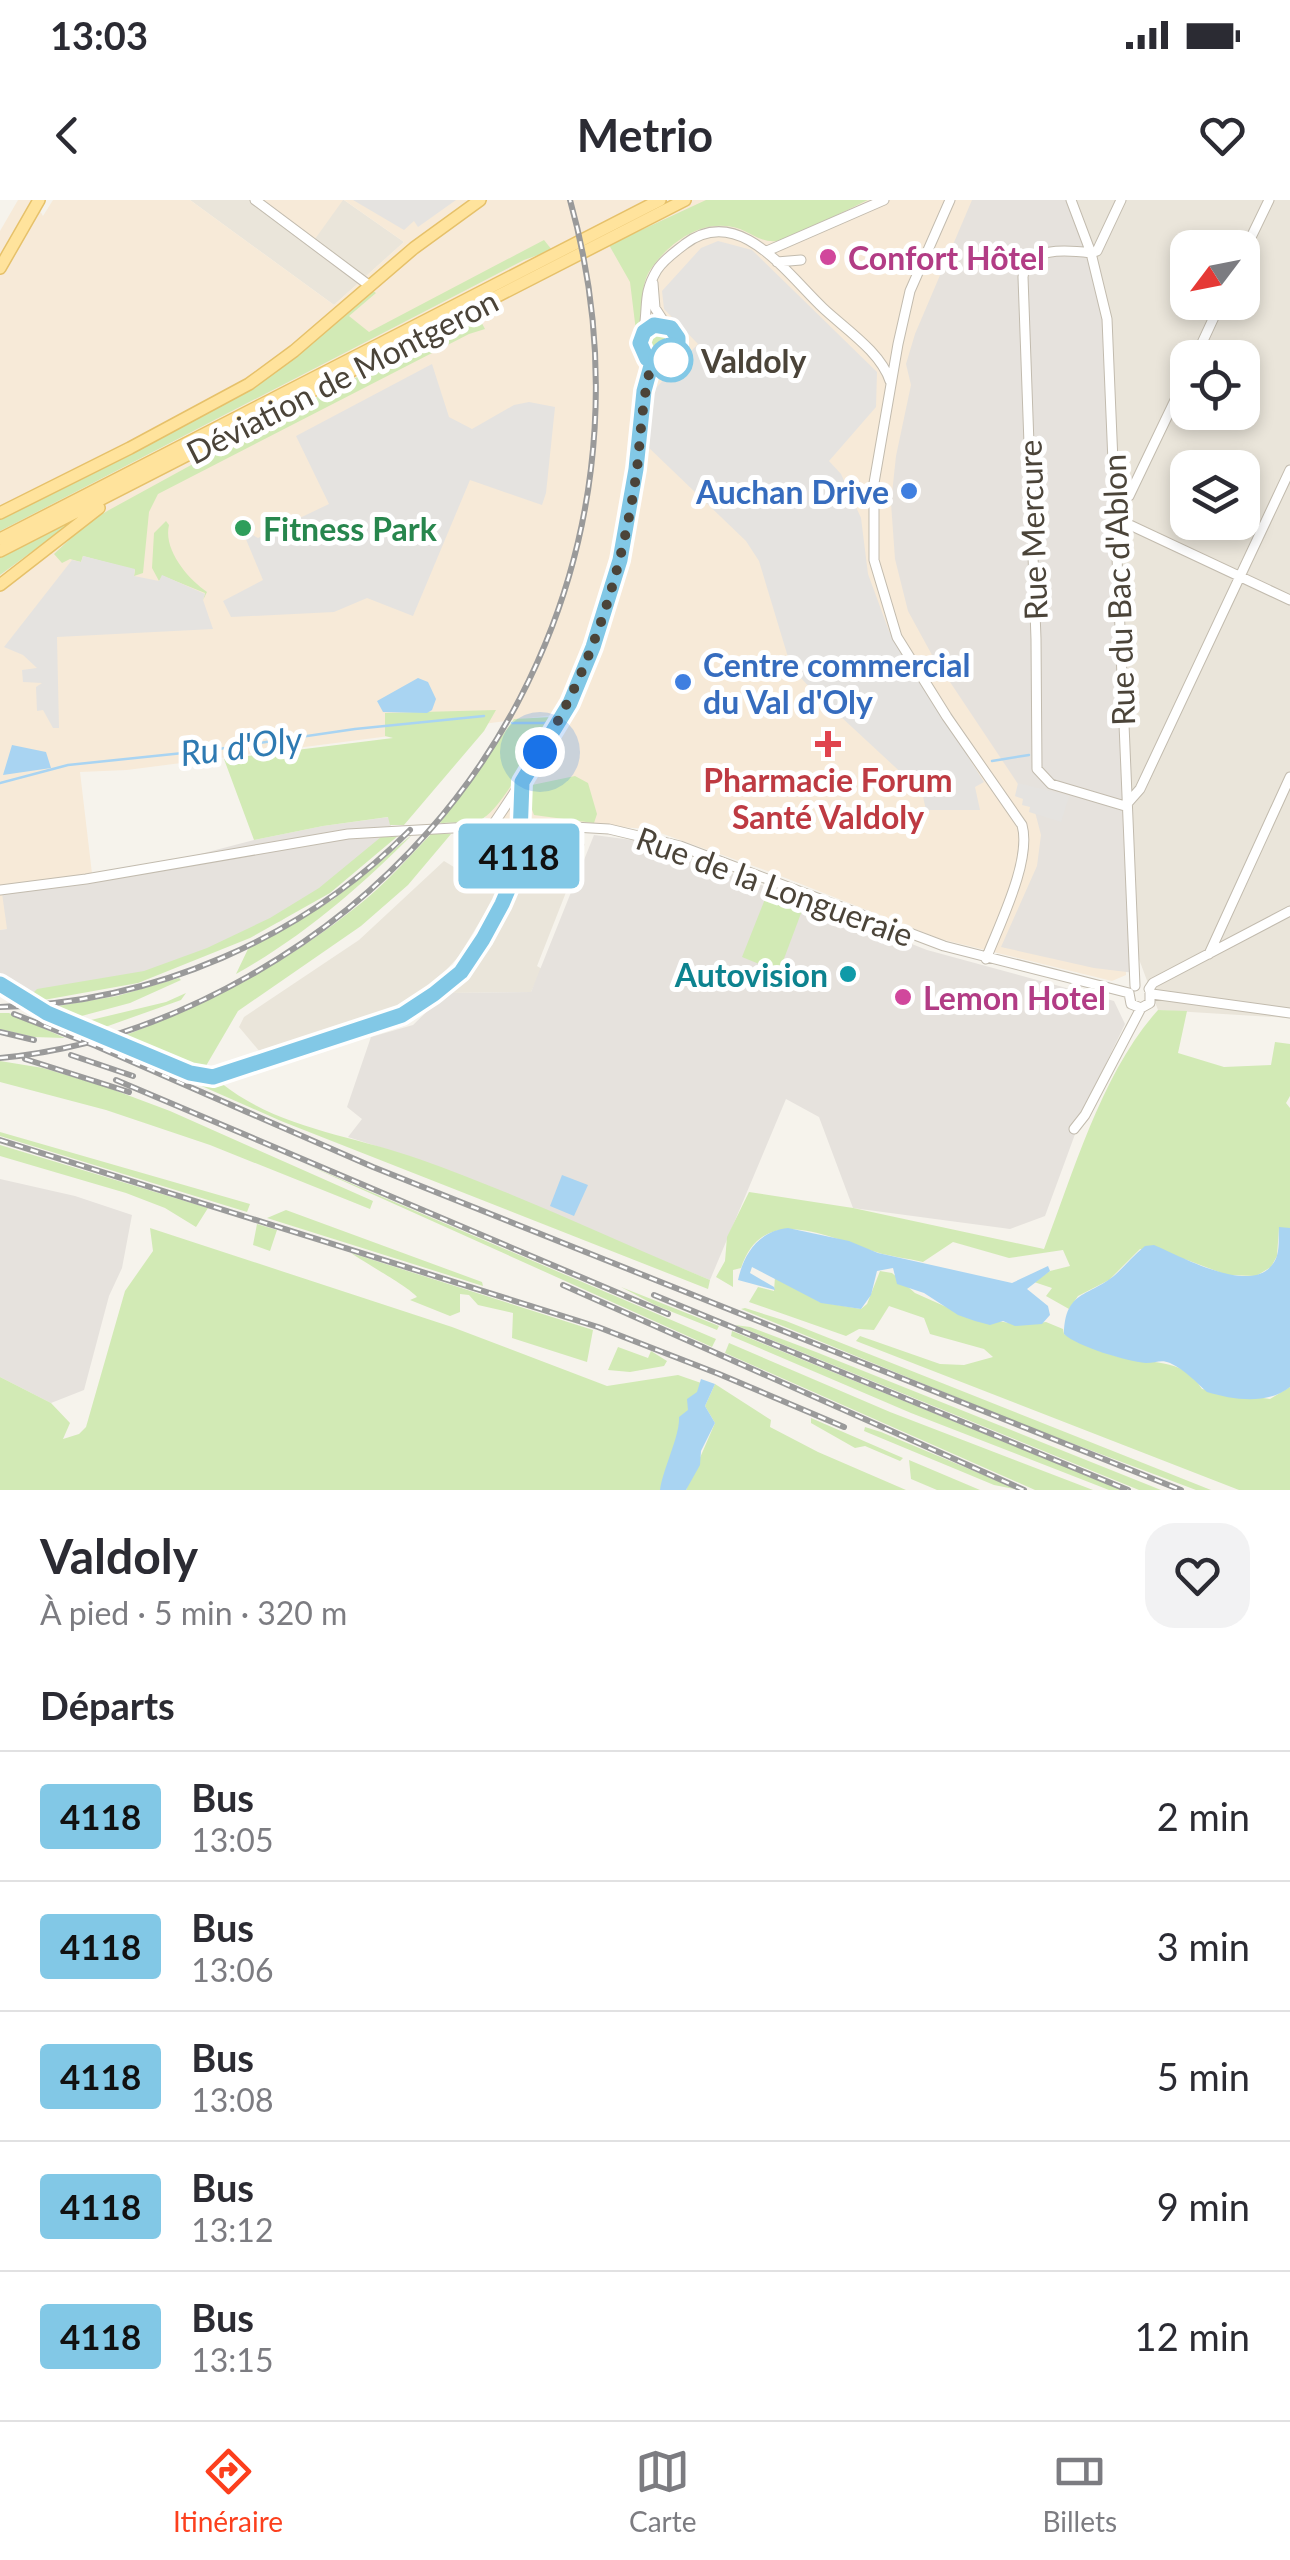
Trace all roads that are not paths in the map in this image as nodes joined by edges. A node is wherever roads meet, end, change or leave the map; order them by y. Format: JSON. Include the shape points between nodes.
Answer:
{"nodes":[{"id":1,"x":31,"y":200,"type":"edge"},
{"id":2,"x":40,"y":200,"type":"edge"},
{"id":3,"x":255,"y":200,"type":"edge"},
{"id":4,"x":480,"y":200,"type":"edge"},
{"id":5,"x":660,"y":200,"type":"edge"},
{"id":6,"x":684,"y":200,"type":"edge"},
{"id":7,"x":884,"y":200,"type":"edge"},
{"id":8,"x":950,"y":200,"type":"edge"},
{"id":9,"x":1071,"y":200,"type":"edge"},
{"id":10,"x":1121,"y":200,"type":"edge"},
{"id":11,"x":1269,"y":200,"type":"edge"},
{"id":12,"x":1255,"y":230,"type":"edge"},
{"id":13,"x":0,"y":252,"type":"edge"},
{"id":14,"x":767,"y":252,"type":"junction"},
{"id":15,"x":1091,"y":253,"type":"junction"},
{"id":16,"x":801,"y":260,"type":"dead end"},
{"id":17,"x":777,"y":262,"type":"junction"},
{"id":18,"x":0,"y":268,"type":"edge"},
{"id":19,"x":654,"y":276,"type":"junction"},
{"id":20,"x":370,"y":286,"type":"junction"},
{"id":21,"x":666,"y":325,"type":"junction"},
{"id":22,"x":644,"y":332,"type":"junction"},
{"id":23,"x":865,"y":347,"type":"junction"},
{"id":24,"x":896,"y":355,"type":"junction"},
{"id":25,"x":652,"y":362,"type":"junction"},
{"id":26,"x":891,"y":384,"type":"junction"},
{"id":27,"x":1170,"y":411,"type":"edge"},
{"id":28,"x":1290,"y":470,"type":"edge"},
{"id":29,"x":128,"y":486,"type":"junction"},
{"id":30,"x":0,"y":513,"type":"edge"},
{"id":31,"x":1116,"y":513,"type":"junction"},
{"id":32,"x":0,"y":539,"type":"edge"},
{"id":33,"x":0,"y":551,"type":"edge"},
{"id":34,"x":1240,"y":576,"type":"junction"},
{"id":35,"x":0,"y":585,"type":"edge"},
{"id":36,"x":1290,"y":600,"type":"edge"},
{"id":37,"x":1145,"y":777,"type":"junction"},
{"id":38,"x":1290,"y":777,"type":"edge"},
{"id":39,"x":1124,"y":780,"type":"junction"},
{"id":40,"x":522,"y":782,"type":"junction"},
{"id":41,"x":1126,"y":806,"type":"junction"},
{"id":42,"x":521,"y":824,"type":"junction"},
{"id":43,"x":489,"y":826,"type":"junction"},
{"id":44,"x":557,"y":826,"type":"junction"},
{"id":45,"x":519,"y":864,"type":"junction"},
{"id":46,"x":0,"y":890,"type":"edge"},
{"id":47,"x":1290,"y":911,"type":"edge"},
{"id":48,"x":1209,"y":954,"type":"junction"},
{"id":49,"x":986,"y":959,"type":"junction"},
{"id":50,"x":0,"y":984,"type":"edge"},
{"id":51,"x":1132,"y":990,"type":"junction"},
{"id":52,"x":1150,"y":992,"type":"junction"},
{"id":53,"x":1141,"y":1008,"type":"junction"},
{"id":54,"x":1290,"y":1013,"type":"edge"},
{"id":55,"x":1074,"y":1129,"type":"dead end"}],
"edges":[{"from":1,"to":13,"type":"main road"},
{"from":2,"to":18,"type":"main road"},
{"from":3,"to":20,"type":"street"},
{"from":4,"to":20,"type":"main road"},
{"from":5,"to":32,"type":"main road","name":"Déviation de Montgeron"},
{"from":6,"to":29,"type":"main road","name":"Déviation de Montgeron"},
{"from":7,"to":14,"type":"street"},
{"from":8,"to":24,"type":"street","via":[[910,291]]},
{"from":9,"to":15,"type":"street","name":"Rue du Bac d'Ablon"},
{"from":10,"to":15,"type":"street"},
{"from":11,"to":12,"type":"street"},
{"from":14,"to":17,"type":"street"},
{"from":14,"to":19,"type":"street","via":[[740,235],[698,234]]},
{"from":15,"to":31,"type":"street","name":"Rue du Bac d'Ablon","via":[[1107,319]]},
{"from":15,"to":41,"type":"street","name":"Rue Mercure","via":[[1034,256],[1023,277],[1037,769],[1051,784]]},
{"from":16,"to":17,"type":"street"},
{"from":17,"to":23,"type":"street"},
{"from":19,"to":21,"type":"street","via":[[655,308]]},
{"from":19,"to":22,"type":"street"},
{"from":20,"to":30,"type":"main road","via":[[233,394]]},
{"from":21,"to":22,"type":"street"},
{"from":21,"to":25,"type":"street","via":[[678,338],[678,350],[666,362]]},
{"from":22,"to":25,"type":"street","via":[[640,349]]},
{"from":23,"to":24,"type":"street"},
{"from":23,"to":26,"type":"street"},
{"from":24,"to":26,"type":"street"},
{"from":25,"to":40,"type":"street","via":[[610,594],[570,703]]},
{"from":26,"to":49,"type":"street","via":[[874,483],[877,574],[897,637],[1025,835]]},
{"from":27,"to":31,"type":"street"},
{"from":28,"to":34,"type":"street"},
{"from":29,"to":33,"type":"main road","name":"Déviation de Montgeron"},
{"from":29,"to":35,"type":"main road"},
{"from":31,"to":34,"type":"street"},
{"from":31,"to":39,"type":"street","name":"Rue du Bac d'Ablon"},
{"from":34,"to":36,"type":"street"},
{"from":34,"to":37,"type":"street"},
{"from":37,"to":39,"type":"street"},
{"from":37,"to":41,"type":"street"},
{"from":38,"to":48,"type":"street"},
{"from":39,"to":41,"type":"street","name":"Rue du Bac d'Ablon"},
{"from":40,"to":42,"type":"street"},
{"from":40,"to":43,"type":"street"},
{"from":41,"to":51,"type":"street","name":"Rue du Bac d'Ablon"},
{"from":42,"to":43,"type":"street","name":"Rue de la Longueraie"},
{"from":42,"to":44,"type":"street","name":"Rue de la Longueraie"},
{"from":42,"to":45,"type":"street"},
{"from":43,"to":45,"type":"street"},
{"from":43,"to":46,"type":"street","name":"Rue de la Longueraie","via":[[348,834]]},
{"from":44,"to":45,"type":"street"},
{"from":44,"to":49,"type":"street","name":"Rue de la Longueraie","via":[[609,828],[680,846]]},
{"from":45,"to":50,"type":"street","via":[[483,939],[461,972],[434,994],[402,1015],[220,1076],[190,1073]]},
{"from":47,"to":48,"type":"street"},
{"from":48,"to":52,"type":"street"},
{"from":49,"to":51,"type":"street","name":"Rue de la Longueraie"},
{"from":51,"to":52,"type":"street","via":[[1142,985]]},
{"from":51,"to":53,"type":"street","via":[[1131,1004]]},
{"from":52,"to":53,"type":"street","via":[[1148,1006]]},
{"from":52,"to":54,"type":"street"},
{"from":53,"to":55,"type":"street"}]}
